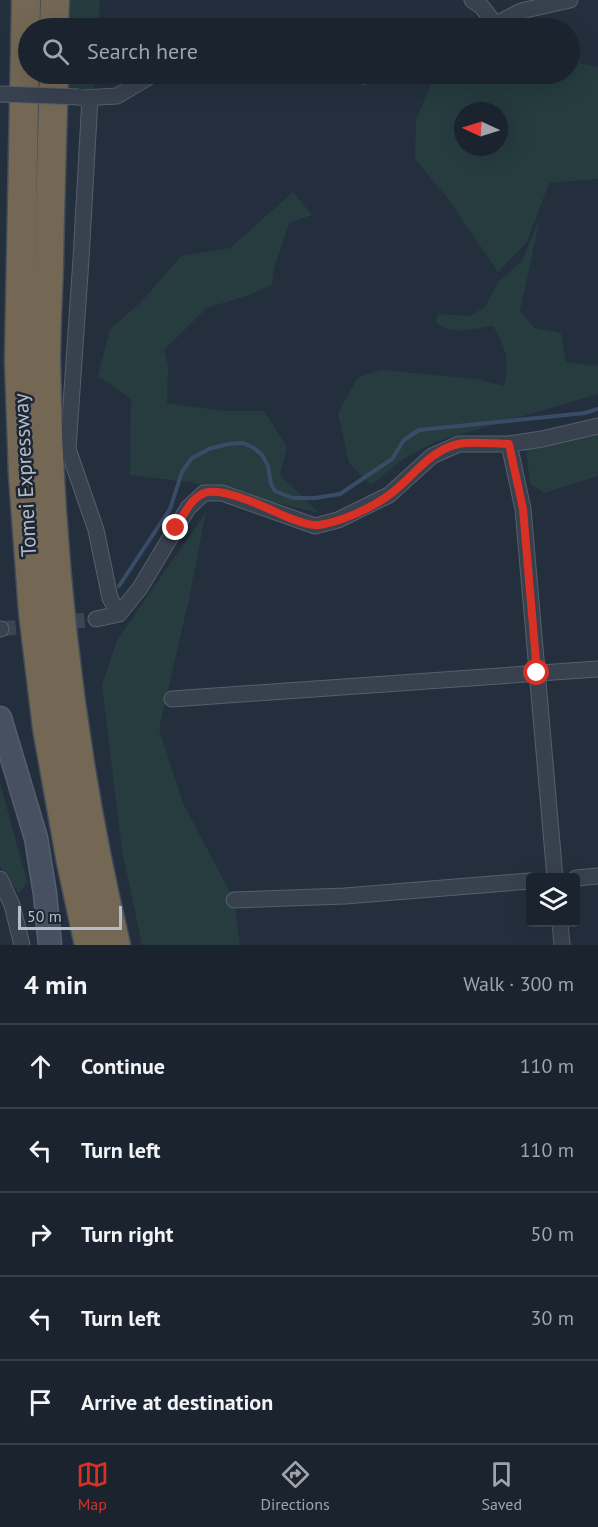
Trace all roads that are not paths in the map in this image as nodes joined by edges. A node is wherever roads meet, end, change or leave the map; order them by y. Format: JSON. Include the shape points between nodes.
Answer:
{"nodes":[{"id":1,"x":26,"y":0,"type":"edge"},
{"id":2,"x":55,"y":0,"type":"edge"},
{"id":3,"x":472,"y":0,"type":"edge"},
{"id":4,"x":570,"y":0,"type":"edge"},
{"id":5,"x":26,"y":18,"type":"edge"},
{"id":6,"x":54,"y":18,"type":"edge"},
{"id":7,"x":488,"y":18,"type":"edge"},
{"id":8,"x":508,"y":18,"type":"edge"},
{"id":9,"x":24,"y":84,"type":"edge"},
{"id":10,"x":54,"y":84,"type":"edge"},
{"id":11,"x":137,"y":84,"type":"edge"},
{"id":12,"x":0,"y":94,"type":"edge"},
{"id":13,"x":84,"y":98,"type":"junction"},
{"id":14,"x":598,"y":426,"type":"edge"},
{"id":15,"x":509,"y":444,"type":"junction"},
{"id":16,"x":119,"y":614,"type":"junction"},
{"id":17,"x":96,"y":619,"type":"tunnel mouth"},
{"id":18,"x":598,"y":669,"type":"edge"},
{"id":19,"x":537,"y":673,"type":"junction"},
{"id":20,"x":172,"y":699,"type":"dead end"},
{"id":21,"x":0,"y":718,"type":"edge"},
{"id":22,"x":555,"y":873,"type":"edge"},
{"id":23,"x":598,"y":876,"type":"edge"},
{"id":24,"x":580,"y":878,"type":"edge"},
{"id":25,"x":0,"y":879,"type":"edge"},
{"id":26,"x":526,"y":881,"type":"edge"},
{"id":27,"x":234,"y":900,"type":"dead end"},
{"id":28,"x":560,"y":927,"type":"edge"},
{"id":29,"x":22,"y":945,"type":"edge"},
{"id":30,"x":50,"y":945,"type":"edge"},
{"id":31,"x":89,"y":945,"type":"edge"},
{"id":32,"x":116,"y":945,"type":"edge"},
{"id":33,"x":562,"y":945,"type":"edge"}],
"edges":[{"from":1,"to":5,"type":"highway","name":"Tomei Expressway"},
{"from":2,"to":6,"type":"highway"},
{"from":3,"to":7,"type":"street","via":[[482,7]]},
{"from":4,"to":8,"type":"street","via":[[521,11]]},
{"from":9,"to":31,"type":"highway","name":"Tomei Expressway","via":[[19,360],[33,612],[47,728]]},
{"from":10,"to":32,"type":"highway","name":"Tomei Expressway","via":[[46,358],[57,586],[70,708]]},
{"from":11,"to":13,"type":"street","via":[[117,96]]},
{"from":12,"to":13,"type":"street","bridge":true},
{"from":13,"to":16,"type":"street","via":[[81,258],[68,449],[96,530],[110,598]]},
{"from":14,"to":15,"type":"street"},
{"from":15,"to":16,"type":"street","via":[[459,444],[432,456],[389,495],[369,507],[315,526],[222,493],[204,493],[188,508],[140,588]]},
{"from":15,"to":19,"type":"street","via":[[523,509]]},
{"from":16,"to":17,"type":"street"},
{"from":18,"to":19,"type":"street"},
{"from":19,"to":20,"type":"street"},
{"from":19,"to":22,"type":"street"},
{"from":21,"to":30,"type":"street","via":[[36,838]]},
{"from":23,"to":24,"type":"street"},
{"from":25,"to":29,"type":"street","via":[[12,905]]},
{"from":26,"to":27,"type":"street","via":[[345,896]]},
{"from":28,"to":33,"type":"street"}]}
